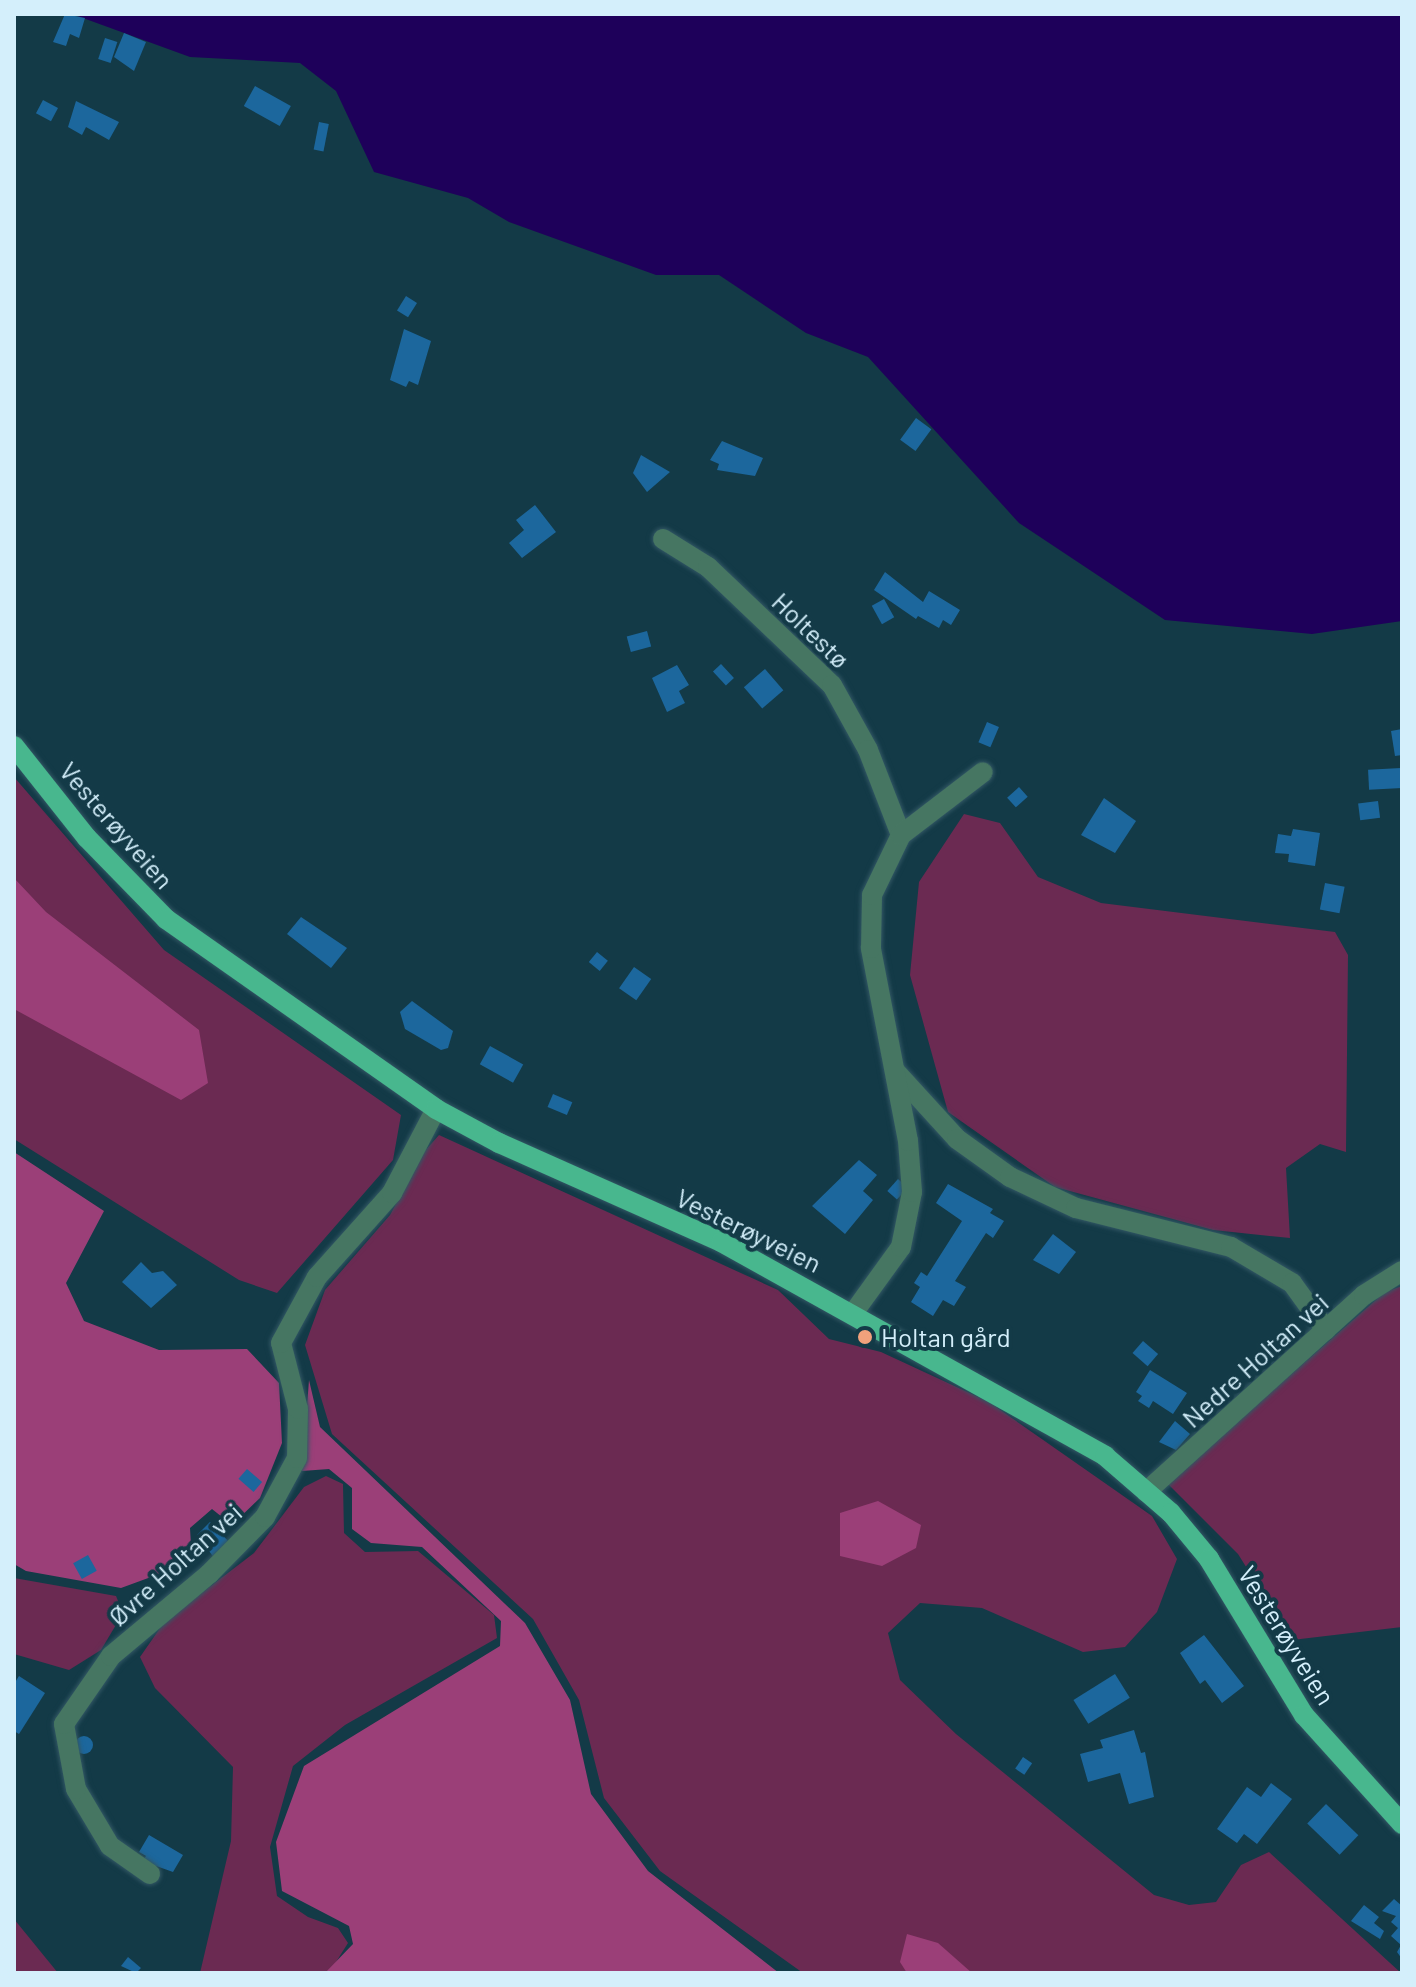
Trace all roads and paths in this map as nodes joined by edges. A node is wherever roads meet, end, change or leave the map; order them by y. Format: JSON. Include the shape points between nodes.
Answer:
{"nodes":[{"id":1,"x":663,"y":539,"type":"dead end"},
{"id":2,"x":14,"y":746,"type":"edge"},
{"id":3,"x":983,"y":772,"type":"dead end"},
{"id":4,"x":901,"y":835,"type":"junction"},
{"id":5,"x":895,"y":1071,"type":"junction"},
{"id":6,"x":436,"y":1109,"type":"junction"},
{"id":7,"x":1402,"y":1271,"type":"edge"},
{"id":8,"x":854,"y":1312,"type":"junction"},
{"id":9,"x":1326,"y":1330,"type":"junction"},
{"id":10,"x":1146,"y":1492,"type":"junction"},
{"id":11,"x":1402,"y":1824,"type":"edge"},
{"id":12,"x":150,"y":1874,"type":"dead end"}],
"edges":[{"from":1,"to":4,"type":"street","name":"Holtestø","via":[[708,567],[832,685],[868,750]]},
{"from":2,"to":6,"type":"main road","name":"Vesterøyveien","via":[[87,838],[166,919]]},
{"from":3,"to":4,"type":"street"},
{"from":4,"to":5,"type":"street","via":[[872,895],[871,948]]},
{"from":5,"to":8,"type":"street","via":[[908,1141],[911,1213],[901,1247]]},
{"from":5,"to":9,"type":"street","via":[[957,1139],[1010,1177],[1076,1208],[1231,1247],[1292,1283]]},
{"from":6,"to":8,"type":"main road","name":"Vesterøyveien","via":[[499,1143],[721,1242]]},
{"from":6,"to":12,"type":"street","name":"Øvre Holtan vei","via":[[392,1193],[317,1277],[281,1343],[298,1409],[297,1458],[265,1517],[209,1574],[111,1656],[64,1724],[76,1789],[110,1846]]},
{"from":7,"to":9,"type":"street","name":"Nedre Holtan vei","via":[[1364,1295]]},
{"from":8,"to":10,"type":"main road","name":"Vesterøyveien","via":[[1105,1456]]},
{"from":9,"to":10,"type":"street","name":"Nedre Holtan vei"},
{"from":10,"to":11,"type":"main road","name":"Vesterøyveien","via":[[1209,1559],[1304,1715]]}]}
